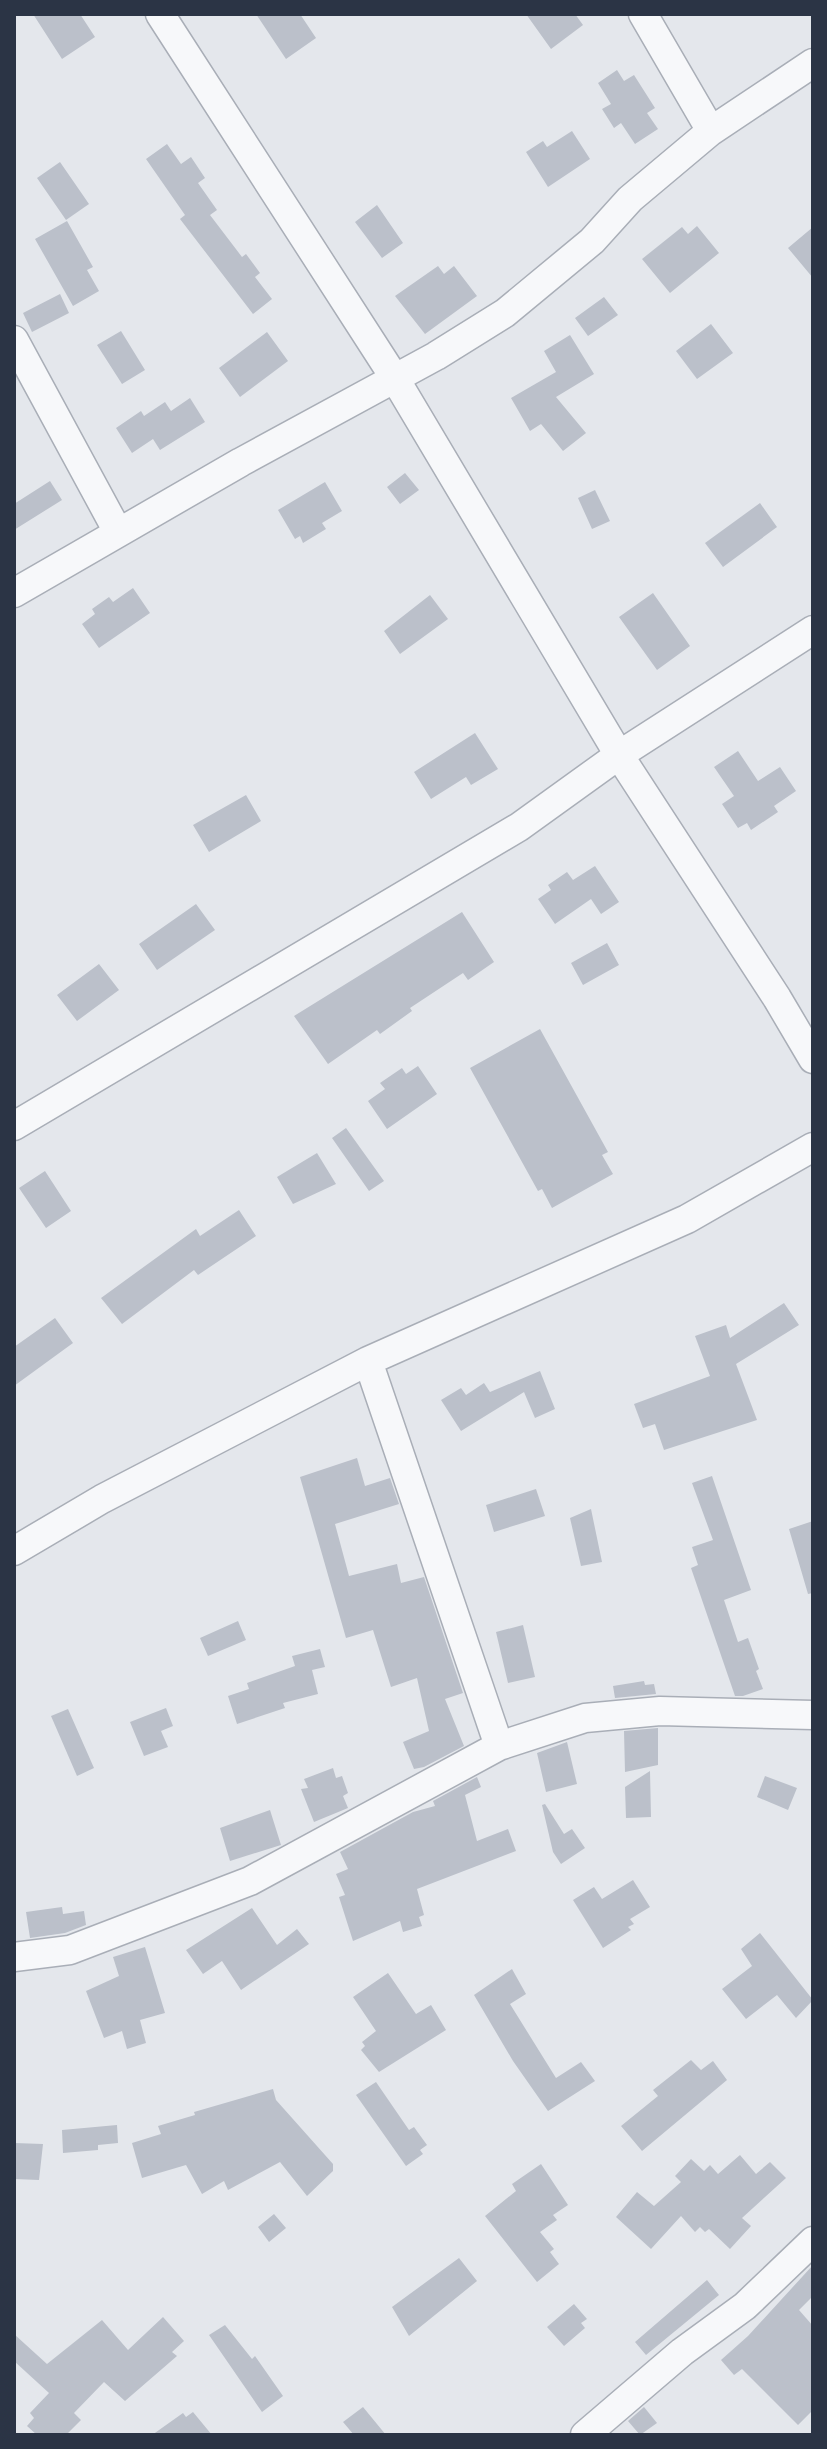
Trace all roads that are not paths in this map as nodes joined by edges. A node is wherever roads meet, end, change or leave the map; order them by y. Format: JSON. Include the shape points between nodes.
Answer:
{"nodes":[{"id":1,"x":160,"y":14,"type":"edge"},
{"id":2,"x":643,"y":14,"type":"edge"},
{"id":3,"x":813,"y":63,"type":"edge"},
{"id":4,"x":711,"y":131,"type":"junction"},
{"id":5,"x":14,"y":340,"type":"edge"},
{"id":6,"x":394,"y":377,"type":"junction"},
{"id":7,"x":118,"y":532,"type":"junction"},
{"id":8,"x":14,"y":593,"type":"edge"},
{"id":9,"x":813,"y":630,"type":"edge"},
{"id":10,"x":619,"y":755,"type":"junction"},
{"id":11,"x":813,"y":1059,"type":"edge"},
{"id":12,"x":14,"y":1126,"type":"edge"},
{"id":13,"x":813,"y":1147,"type":"edge"},
{"id":14,"x":368,"y":1361,"type":"junction"},
{"id":15,"x":14,"y":1551,"type":"edge"},
{"id":16,"x":813,"y":1715,"type":"edge"},
{"id":17,"x":499,"y":1746,"type":"junction"},
{"id":18,"x":14,"y":1957,"type":"edge"},
{"id":19,"x":810,"y":2249,"type":"edge"},
{"id":20,"x":585,"y":2435,"type":"edge"}],
"edges":[{"from":1,"to":6,"type":"street"},
{"from":2,"to":4,"type":"street"},
{"from":3,"to":4,"type":"street"},
{"from":4,"to":6,"type":"street","via":[[505,313]]},
{"from":5,"to":7,"type":"street"},
{"from":6,"to":7,"type":"street"},
{"from":6,"to":10,"type":"street"},
{"from":7,"to":8,"type":"street"},
{"from":9,"to":10,"type":"street"},
{"from":10,"to":11,"type":"street"},
{"from":10,"to":12,"type":"street","via":[[519,827]]},
{"from":13,"to":14,"type":"street","via":[[687,1219]]},
{"from":14,"to":15,"type":"street","via":[[102,1499]]},
{"from":14,"to":17,"type":"street"},
{"from":16,"to":17,"type":"street","via":[[660,1711],[585,1718]]},
{"from":17,"to":18,"type":"street","via":[[250,1881],[70,1950]]},
{"from":19,"to":20,"type":"street"}]}
